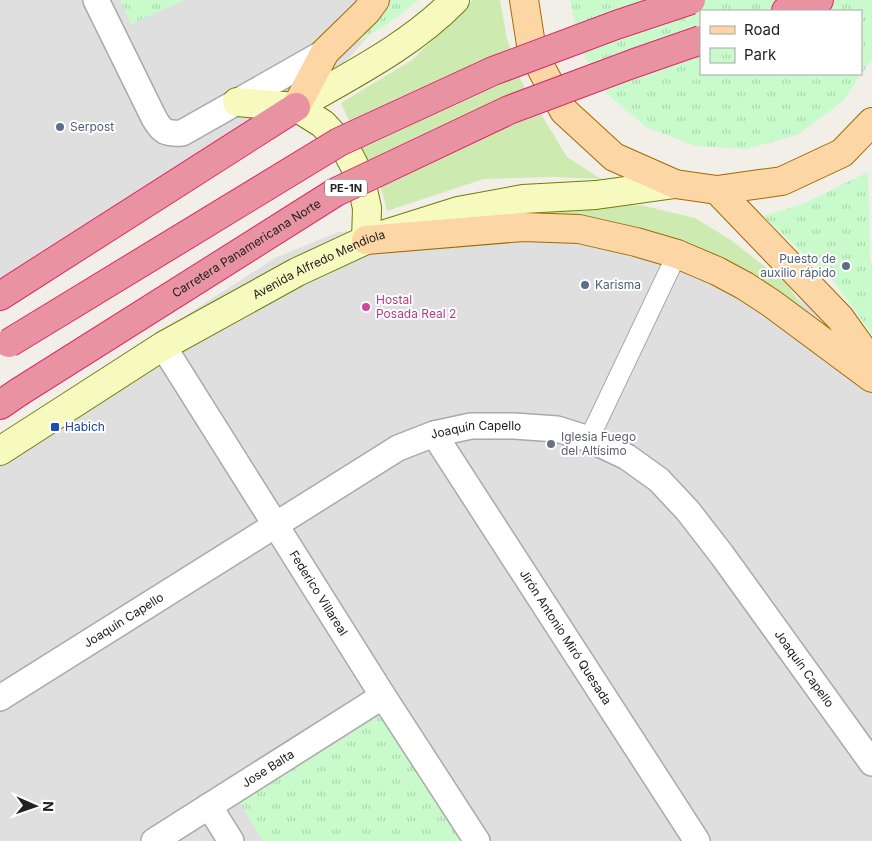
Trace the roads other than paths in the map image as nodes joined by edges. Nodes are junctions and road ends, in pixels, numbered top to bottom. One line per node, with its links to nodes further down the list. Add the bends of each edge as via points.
1 (96, 0): 10 (street, via 161,129 170,134 182,133)
2 (375, 0): 9 (main road)
3 (455, 0): 11 (main road, via 393,51)
4 (524, 0): 13 (main road, via 532,51 564,111 614,157)
5 (691, 0): 18 (highway, bridge, via 493,71 339,142)
6 (819, 0): 7 (highway)
7 (789, 10)
8 (700, 40): 22 (highway, Carretera Panamericana Norte / PE-1N, bridge, via 509,110 336,192)
9 (325, 52): 10 (street); 11 (main road)
10 (237, 102): 11 (main road)
11 (296, 107): 15 (main road, via 323,124 345,148 360,176 367,208); 17 (highway)
12 (872, 122): 14 (main road, via 842,153 782,181)
13 (675, 184): 14 (main road); 15 (main road, Avenida Alfredo Mendiola, via 596,195 523,199 458,211)
14 (717, 190): 20 (main road, via 840,318)
15 (366, 240): 16 (main road, via 523,227 579,229); 19 (main road, Avenida Alfredo Mendiola, via 297,272)
16 (677, 254): 21 (main road, via 717,271 758,295); 24 (street)
17 (0, 296)
18 (4, 346)
19 (163, 346): 25 (main road, Avenida Alfredo Mendiola); 26 (street, Federico Villareal)
20 (872, 363)
21 (872, 378)
22 (10, 398)
23 (434, 434): 24 (street, Joaquín Capello, via 470,426 514,426 557,429); 26 (street, Joaquín Capello, via 398,448); 34 (street, Jirón Antonio Miró Quesada)
24 (589, 439): 29 (street, Joaquín Capello, via 626,457 659,480 688,511)
25 (0, 451)
26 (274, 525): 27 (street, Federico Villareal); 28 (street, Joaquín Capello)
27 (383, 696): 30 (street, Jose Balta); 33 (street, Federico Villareal)
28 (0, 698)
29 (872, 763)
30 (209, 806): 31 (street, Jose Balta); 32 (street)
31 (154, 841)
32 (231, 841)
33 (477, 841)
34 (697, 841)

